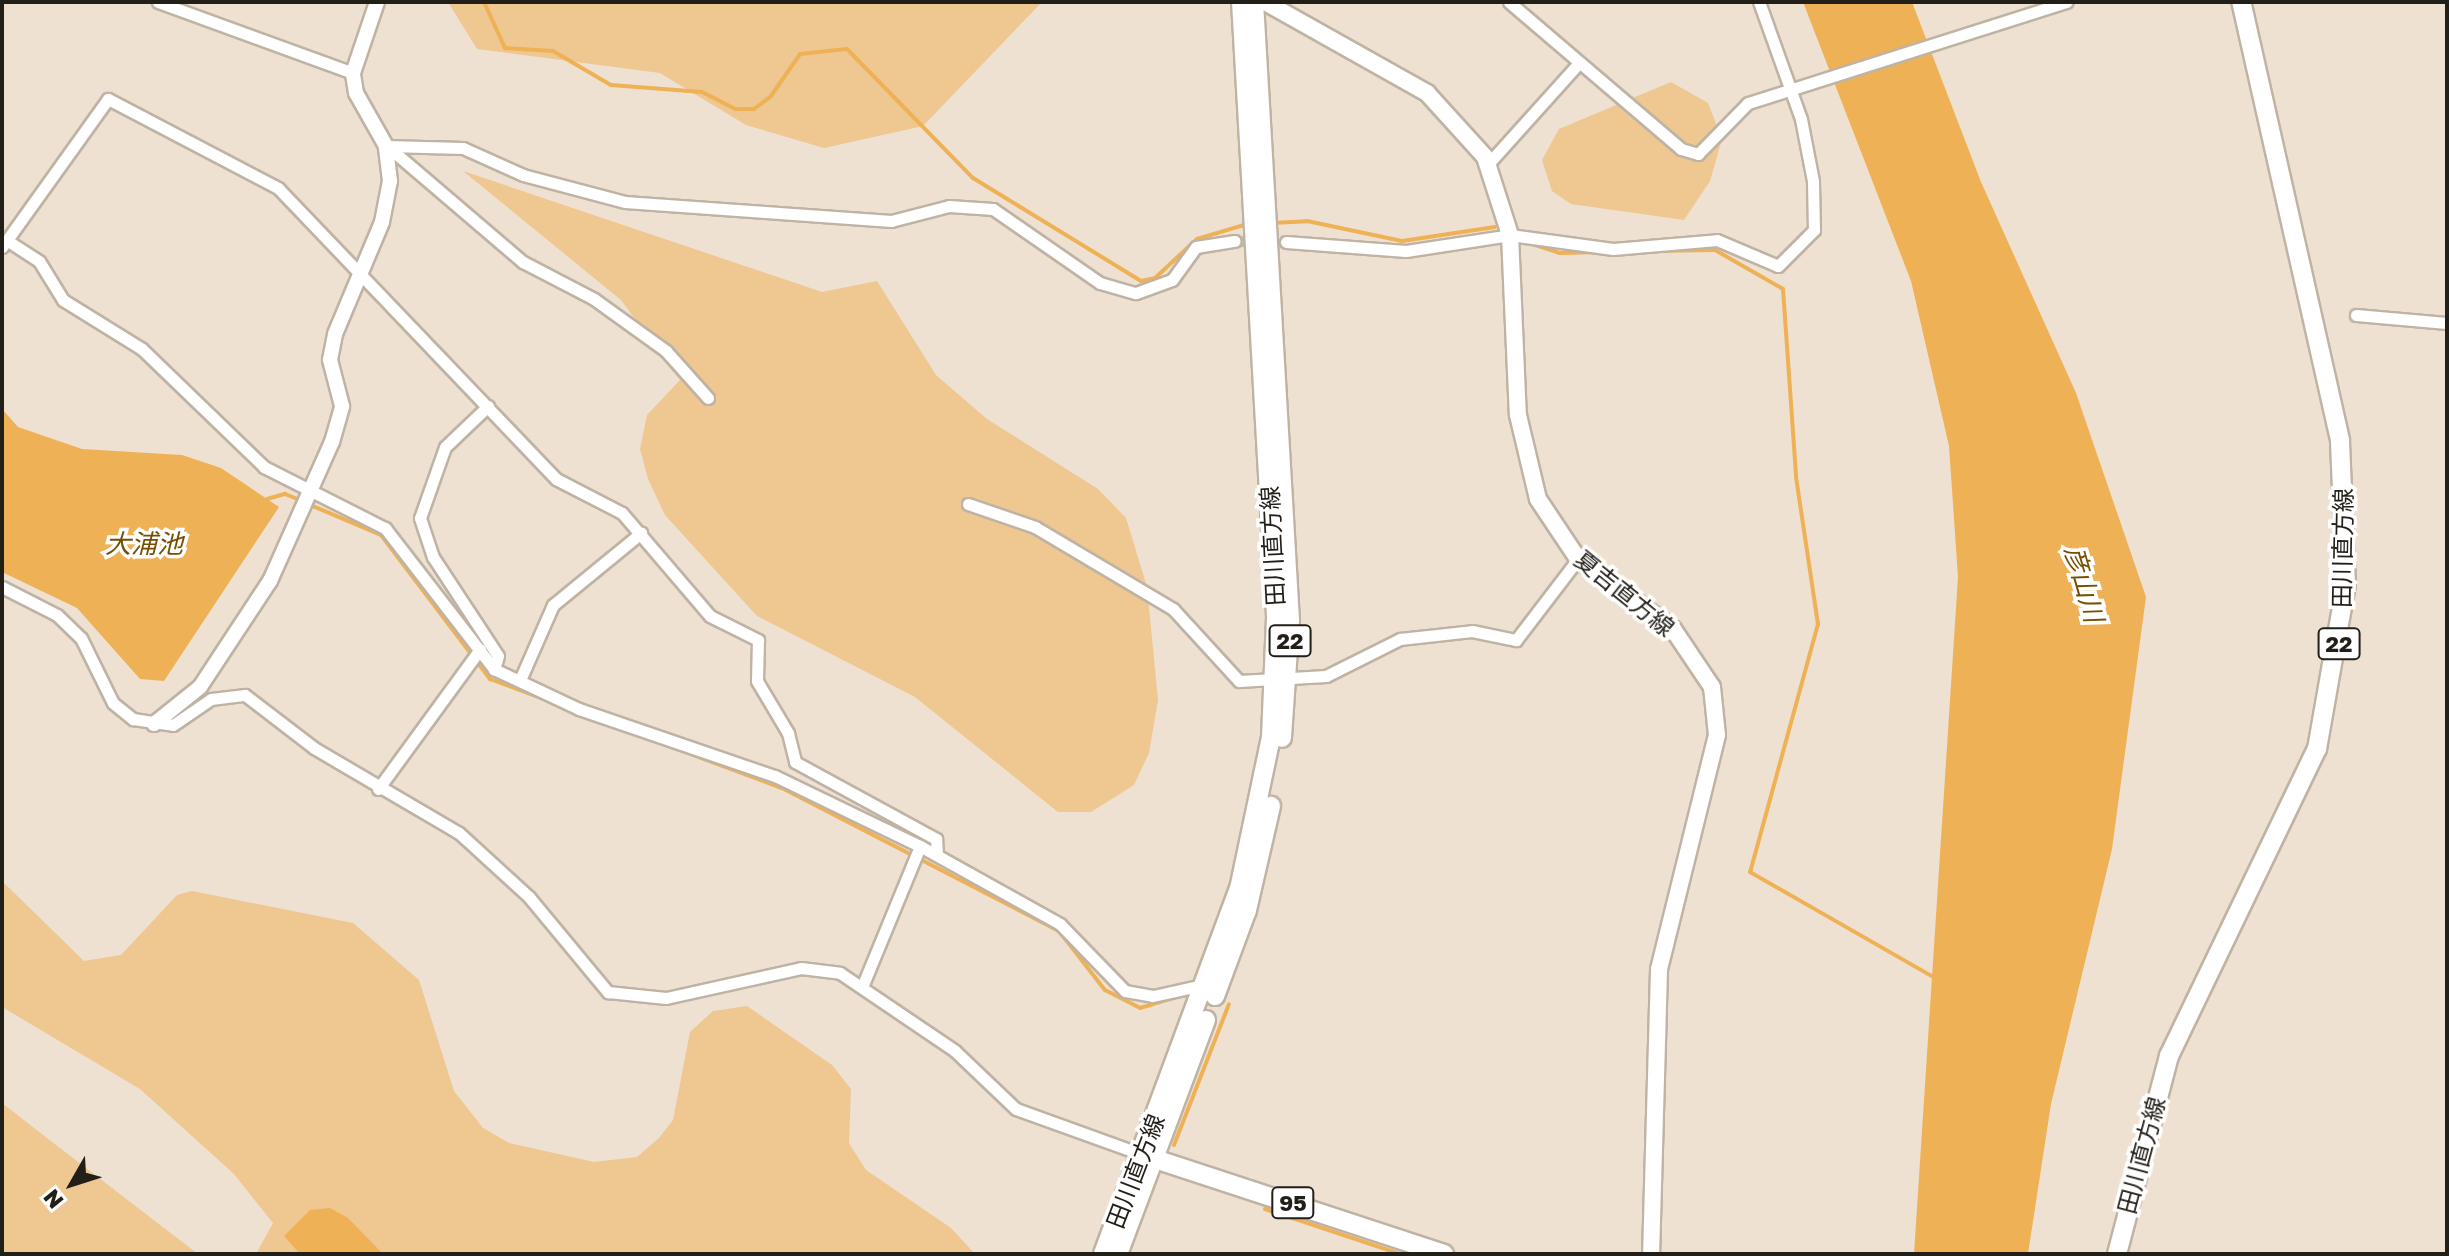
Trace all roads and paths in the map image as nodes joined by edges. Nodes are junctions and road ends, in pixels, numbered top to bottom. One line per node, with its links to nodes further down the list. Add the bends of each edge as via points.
1 (158, 2): 11 (street)
2 (377, 2): 11 (street)
3 (1241, 2): 31 (main road, 田川直方線 / 22)
4 (1254, 2): 31 (main road, 田川直方線 / 22)
5 (1265, 2): 14 (main road, 夏吉直方線, via 1427,93 1458,120)
6 (1509, 2): 10 (street)
7 (1759, 2): 12 (street)
8 (2066, 2): 12 (street)
9 (2241, 2): 44 (main road, 田川直方線 / 22, via 2340,440 2346,585 2317,749 2169,1056)
10 (1577, 65): 12 (street, via 1681,149 1698,154 1748,103); 14 (street)
11 (353, 73): 13 (street, via 356,93)
12 (1788, 87): 15 (street, via 1813,181 1814,230 1778,266 1717,240 1613,249)
13 (386, 146): 16 (street, via 463,148 523,175 625,202 891,221 949,206 993,209 1100,283 1136,293 1172,280 1196,247); 19 (street, via 390,181); 22 (street, via 523,262 594,299 666,351)
14 (1488, 164): 15 (main road, 夏吉直方線)
15 (1510, 235): 17 (street, via 1406,251); 27 (main road, 夏吉直方線, via 1523,460 1538,499)
16 (1235, 241)
17 (1286, 242)
18 (5, 244): 19 (street, via 108,99 278,188); 24 (street, via 39,261 63,300 142,349 253,458)
19 (363, 270): 23 (street); 24 (street, via 335,334 330,360 342,406)
20 (2356, 315): 21 (street)
21 (2447, 323)
22 (708, 398)
23 (488, 406): 26 (street, via 556,479 622,513); 30 (street, via 445,447 420,518 433,557 498,656)
24 (311, 494): 29 (street, via 385,528); 33 (street, via 270,581 200,687)
25 (968, 504): 31 (street, via 1035,527 1173,609 1239,681)
26 (641, 533): 32 (street, via 553,605); 36 (street, via 710,616 758,640 757,681 788,733 795,762 936,839)
27 (1578, 559): 31 (street, via 1516,640 1472,631 1400,639 1351,669); 43 (main road, 夏吉直方線, via 1673,629 1702,666 1715,702 1717,735 1659,970)
28 (2, 587): 33 (street, via 57,615 81,638 113,703)
29 (480, 649): 30 (street); 34 (street)
30 (494, 669): 32 (street)
31 (1282, 677): 37 (main road, 田川直方線 / 22, via 1261,796); 39 (main road, 田川直方線 / 22, via 1276,780 1247,910)
32 (520, 680): 35 (street, via 579,709 775,776)
33 (154, 724): 34 (street, via 173,725 211,699 245,695)
34 (378, 789): 38 (street, via 493,860 608,992 666,998 801,968 840,973)
35 (917, 853): 36 (street); 38 (street)
36 (937, 855): 37 (street, via 1060,924 1125,991 1153,996)
37 (1207, 984): 39 (main road, 田川直方線 / 22)
38 (862, 987): 39 (street, via 955,1051 1016,1109)
39 (1148, 1157): 40 (main road, 田川直方線 / 22); 41 (main road, 田川直方線 / 22); 42 (main road, 95)
40 (1103, 1254)
41 (1118, 1254)
42 (1444, 1254)
43 (1651, 1254)
44 (2117, 1254)

